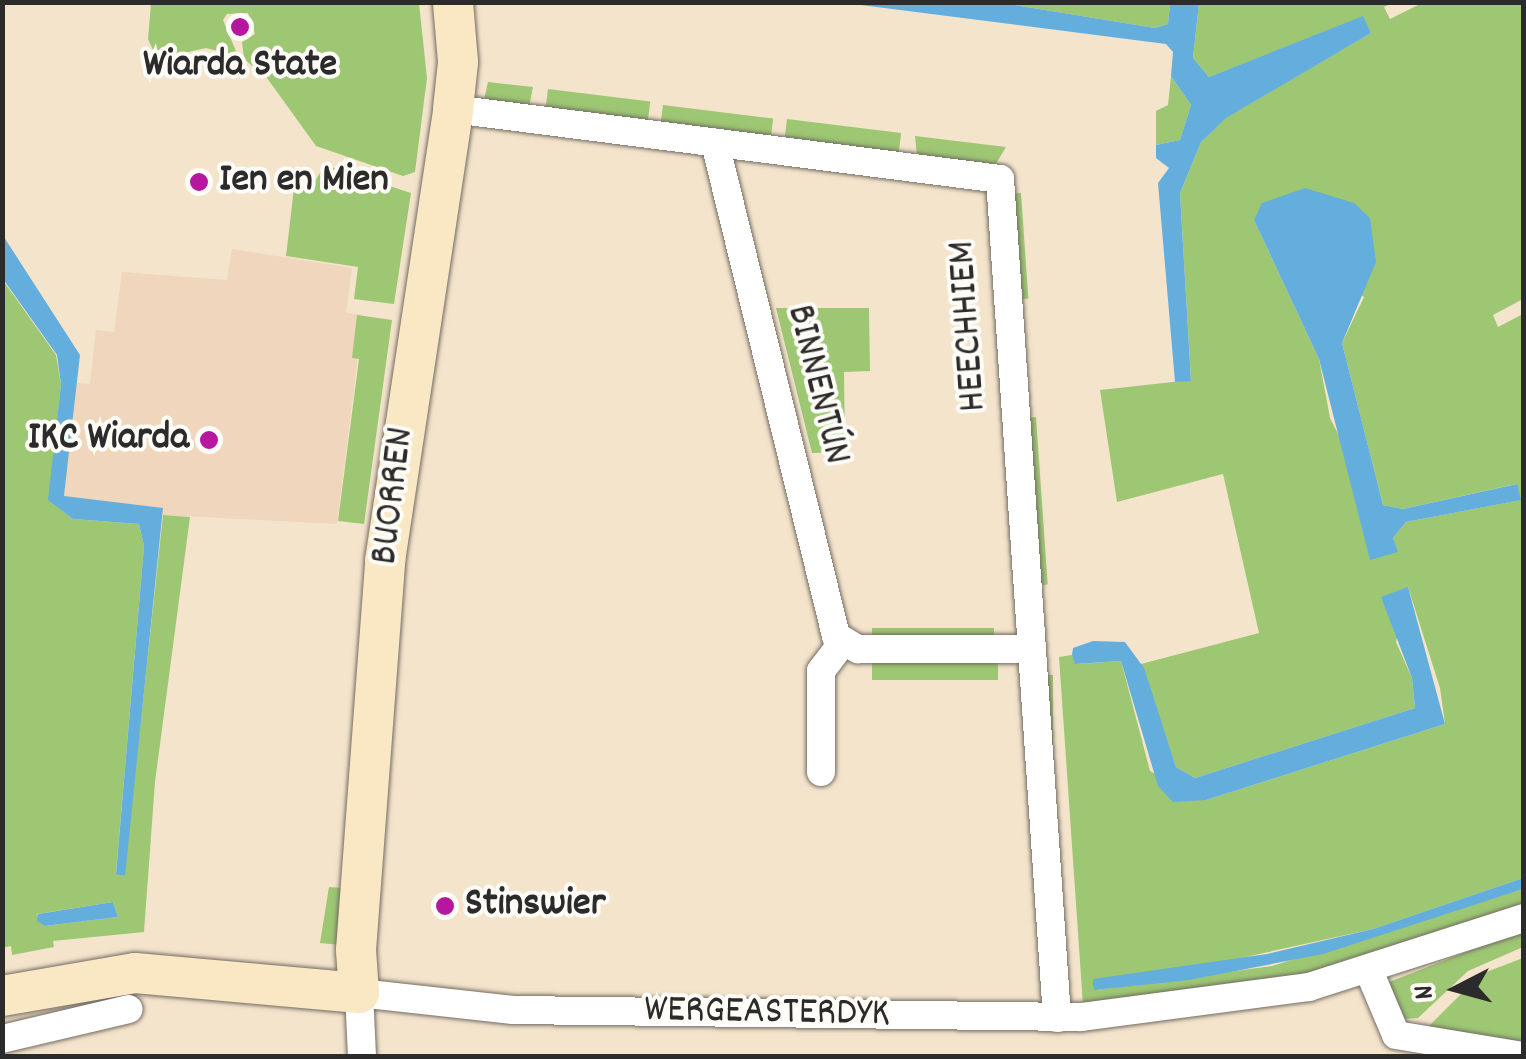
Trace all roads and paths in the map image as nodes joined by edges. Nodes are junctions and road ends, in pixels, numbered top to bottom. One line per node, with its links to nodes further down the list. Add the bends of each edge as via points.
1 (453, 2): 2 (street, BUORREN)
2 (453, 109): 3 (street, HEECHHIEM); 10 (street, BUORREN, via 389,522 356,950)
3 (715, 143): 4 (street, BINNENTÚN); 5 (street, HEECHHIEM, via 1000,179)
4 (842, 644): 5 (street); 6 (street, via 820,670)
5 (1031, 649): 12 (street, HEECHHIEM)
6 (821, 772)
7 (1524, 918): 8 (street, WERGEASTERDYK)
8 (1369, 971): 12 (street, WERGEASTERDYK, via 1230,1002); 15 (street, via 1396,1035)
9 (132, 991): 10 (street, WERGEASTERDYK); 11 (street, WERGEASTERDYK); 13 (street)
10 (359, 993): 12 (street, WERGEASTERDYK, via 513,1010); 14 (street)
11 (2, 996)
12 (1058, 1018)
13 (2, 1039)
14 (362, 1056)
15 (1523, 1056)

